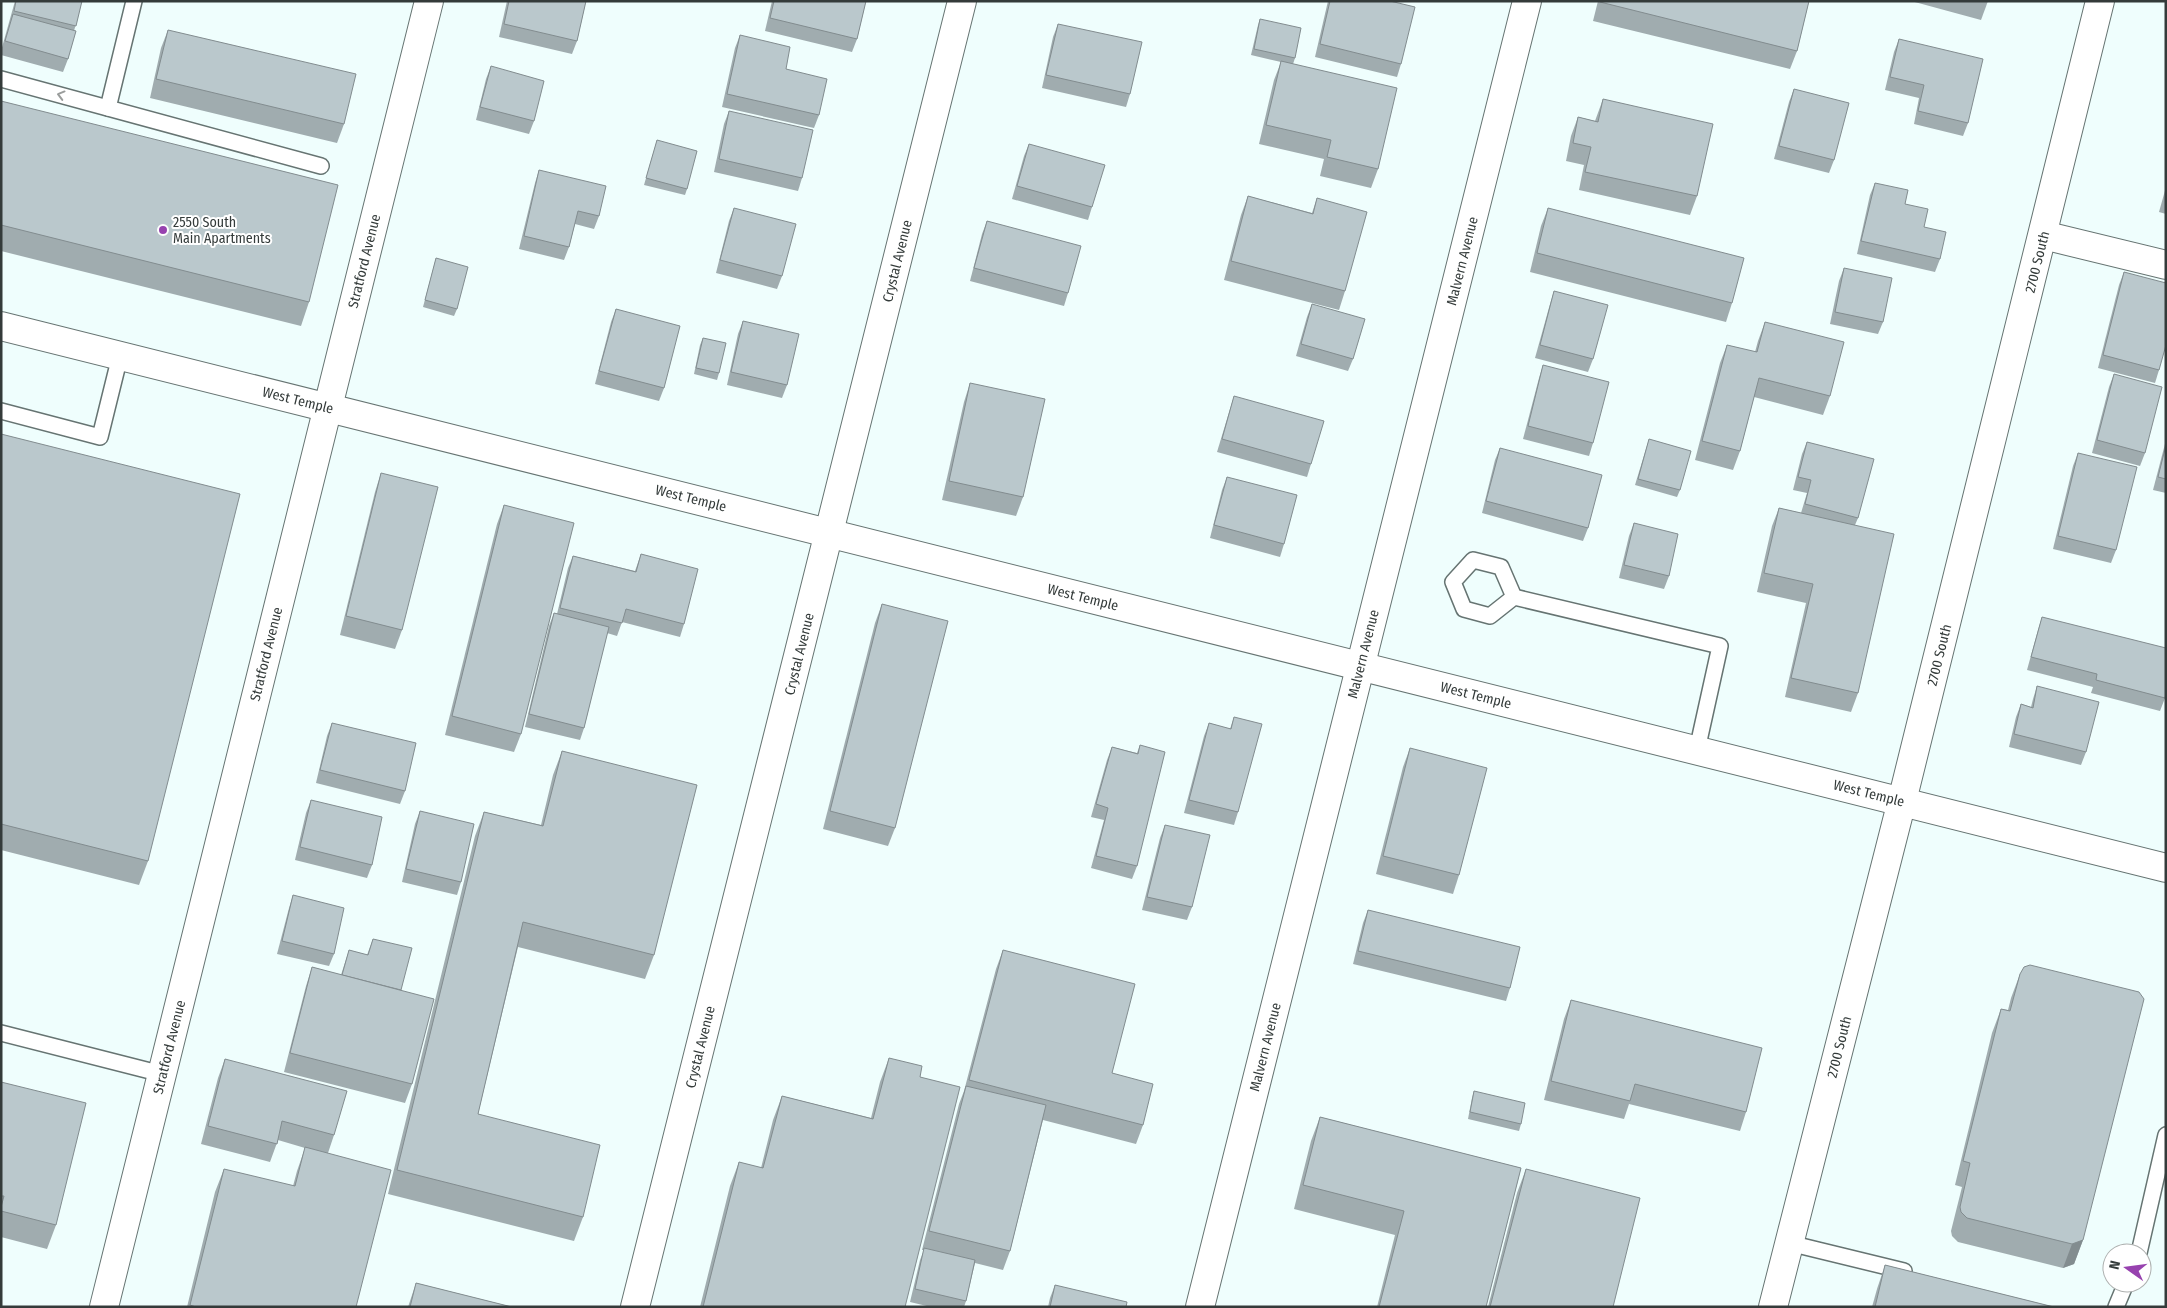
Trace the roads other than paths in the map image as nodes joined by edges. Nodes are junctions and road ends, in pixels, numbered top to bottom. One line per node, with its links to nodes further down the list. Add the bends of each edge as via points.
1 (134, 1): 7 (lane)
2 (429, 1): 13 (street, Stratford Avenue)
3 (962, 1): 15 (street, Crystal Avenue)
4 (1528, 1): 17 (street, Malvern Avenue)
5 (2100, 1): 9 (street, 2700 South)
6 (1, 80): 7 (lane, one-way to 6)
7 (108, 108): 8 (lane)
8 (321, 166)
9 (2043, 235): 10 (street); 19 (street, 2700 South)
10 (2166, 265)
11 (1, 326): 12 (street, West Temple)
12 (120, 356): 13 (street, West Temple); 14 (lane, via 100,437)
13 (327, 407): 15 (street, West Temple); 22 (street, Stratford Avenue)
14 (1, 411)
15 (829, 534): 17 (street, West Temple); 29 (street, Crystal Avenue)
16 (1514, 597): 18 (lane, via 1720,646)
17 (1360, 667): 18 (street, West Temple); 30 (street, Malvern Avenue)
18 (1697, 750): 19 (street, West Temple)
19 (1902, 801): 20 (street, West Temple); 24 (street, 2700 South)
20 (2166, 868)
21 (1, 1033): 22 (lane)
22 (162, 1074): 28 (street, Stratford Avenue)
23 (2166, 1135): 25 (lane)
24 (1788, 1243): 26 (lane); 31 (street, 2700 South)
25 (2141, 1243)
26 (1918, 1274)
27 (2122, 1293): 32 (lane)
28 (104, 1307)
29 (635, 1307)
30 (1200, 1307)
31 (1773, 1307)
32 (2116, 1307)

